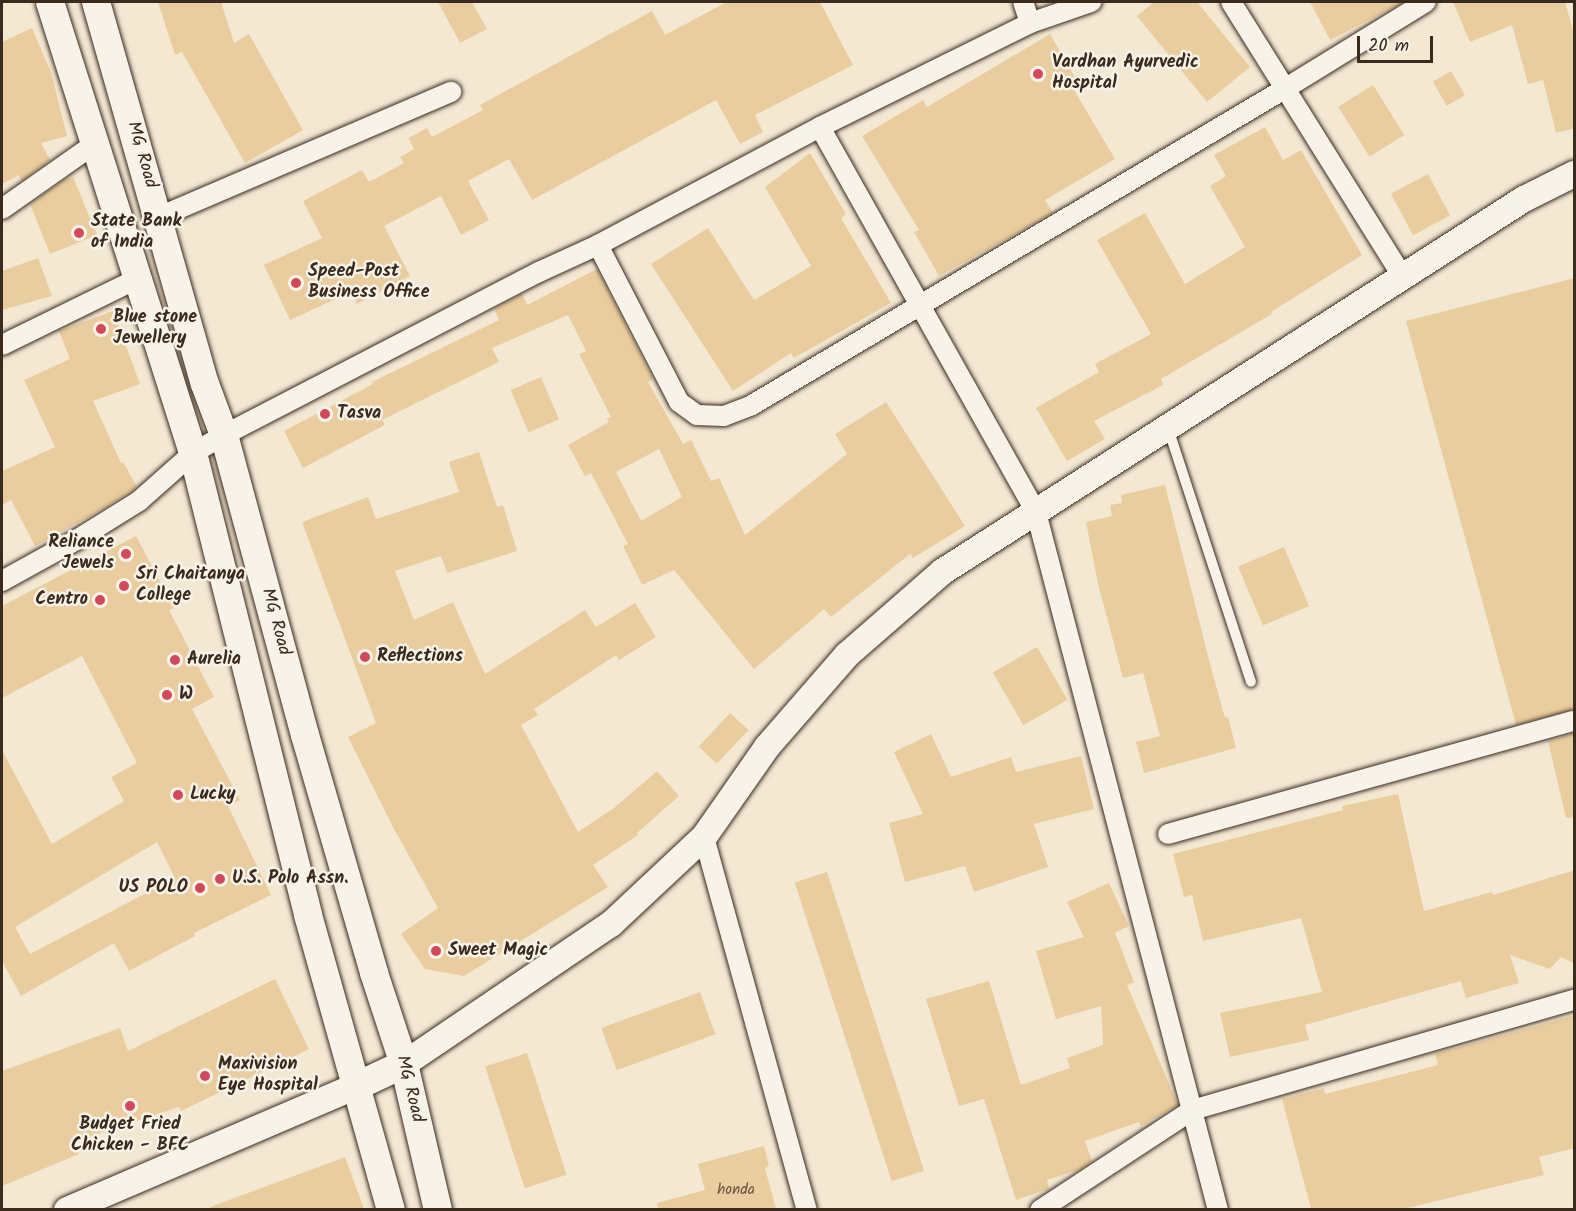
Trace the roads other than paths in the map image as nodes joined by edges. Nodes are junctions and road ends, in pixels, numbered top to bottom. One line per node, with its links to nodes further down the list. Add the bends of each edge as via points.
1 (50, 2): 11 (main road)
2 (96, 2): 14 (main road, MG Road)
3 (1023, 2): 7 (street)
4 (1091, 2): 7 (street)
5 (1232, 2): 8 (street)
6 (1426, 2): 8 (street)
7 (1029, 23): 10 (street)
8 (1286, 88): 16 (street); 18 (street)
9 (451, 92): 14 (street)
10 (820, 127): 15 (street); 18 (street)
11 (96, 143): 13 (street); 17 (main road)
12 (1575, 174): 16 (street, via 1524,199)
13 (2, 209)
14 (159, 217): 21 (main road, MG Road, via 205,384)
15 (598, 245): 18 (street, via 679,402 697,415 724,416 752,405); 21 (street)
16 (1403, 277): 20 (street)
17 (137, 279): 19 (street); 22 (main road)
18 (919, 304): 23 (street)
19 (2, 345)
20 (1168, 428): 23 (street); 25 (lane)
21 (224, 435): 22 (street); 30 (main road, MG Road, via 305,735)
22 (193, 453): 24 (street, via 139,501); 31 (main road, via 308,915)
23 (1036, 512): 28 (street, via 942,572 848,655 767,747); 32 (street)
24 (2, 581)
25 (1251, 682)
26 (1575, 721): 27 (street)
27 (1168, 834)
28 (704, 837): 30 (street, via 611,924); 37 (street)
29 (1575, 1000): 32 (street)
30 (404, 1064): 31 (main road); 36 (main road, MG Road)
31 (357, 1086): 33 (street); 35 (main road)
32 (1192, 1110): 38 (street); 39 (street)
33 (105, 1203): 34 (street)
34 (67, 1209)
35 (391, 1209)
36 (438, 1209)
37 (807, 1209)
38 (1040, 1209)
39 (1218, 1209)

